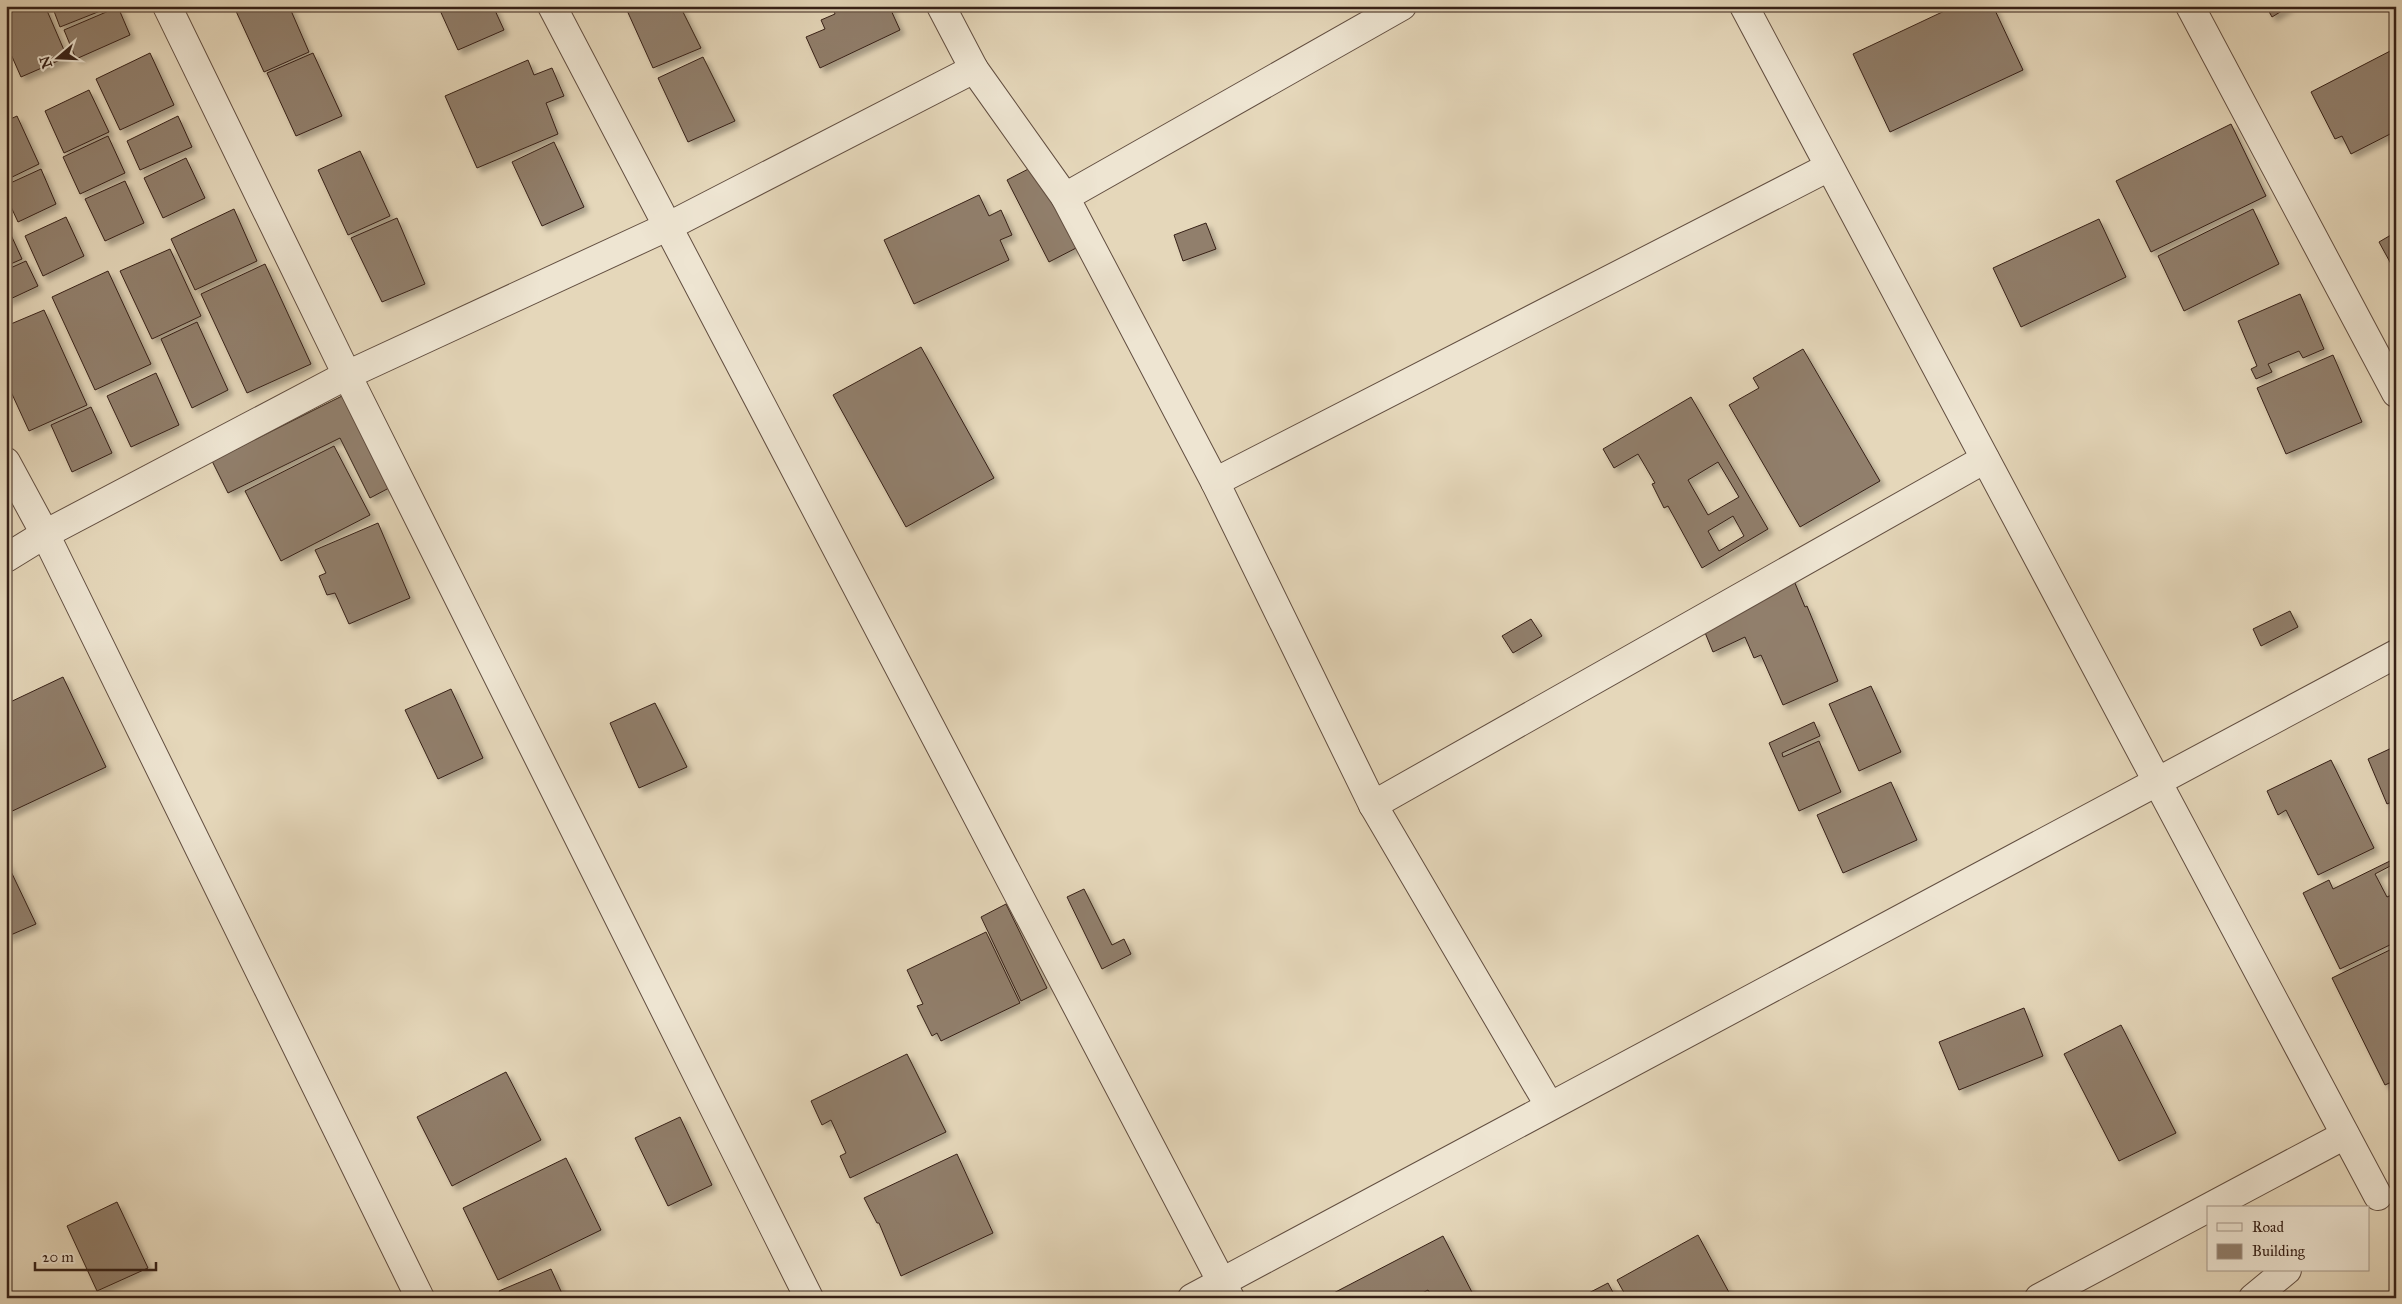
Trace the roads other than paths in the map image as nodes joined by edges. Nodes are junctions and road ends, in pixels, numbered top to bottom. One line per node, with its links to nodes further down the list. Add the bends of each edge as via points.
1 (167, 6): 11 (street)
2 (552, 6): 10 (street)
3 (941, 6): 7 (street)
4 (1402, 6): 9 (street)
5 (1744, 6): 8 (street)
6 (2190, 6): 12 (street)
7 (974, 69): 9 (street); 10 (street)
8 (1829, 167): 13 (street); 15 (street)
9 (1065, 197): 15 (street)
10 (669, 226): 11 (street); 27 (street)
11 (347, 375): 16 (street); 29 (street)
12 (2396, 393)
13 (1985, 459): 19 (street); 20 (street)
14 (6, 462): 16 (street)
15 (1215, 482): 20 (street)
16 (46, 534): 17 (street); 28 (street)
17 (6, 558)
18 (2396, 654): 19 (street)
19 (2156, 781): 21 (street); 22 (street)
20 (1373, 805): 21 (street)
21 (1549, 1105): 27 (street)
22 (2345, 1135): 23 (street); 24 (street)
23 (2379, 1195)
24 (2212, 1206)
25 (2207, 1209): 31 (street)
26 (2285, 1272): 32 (street)
27 (1225, 1290): 30 (street)
28 (420, 1298)
29 (809, 1298)
30 (1192, 1298)
31 (2039, 1298)
32 (2254, 1298)

